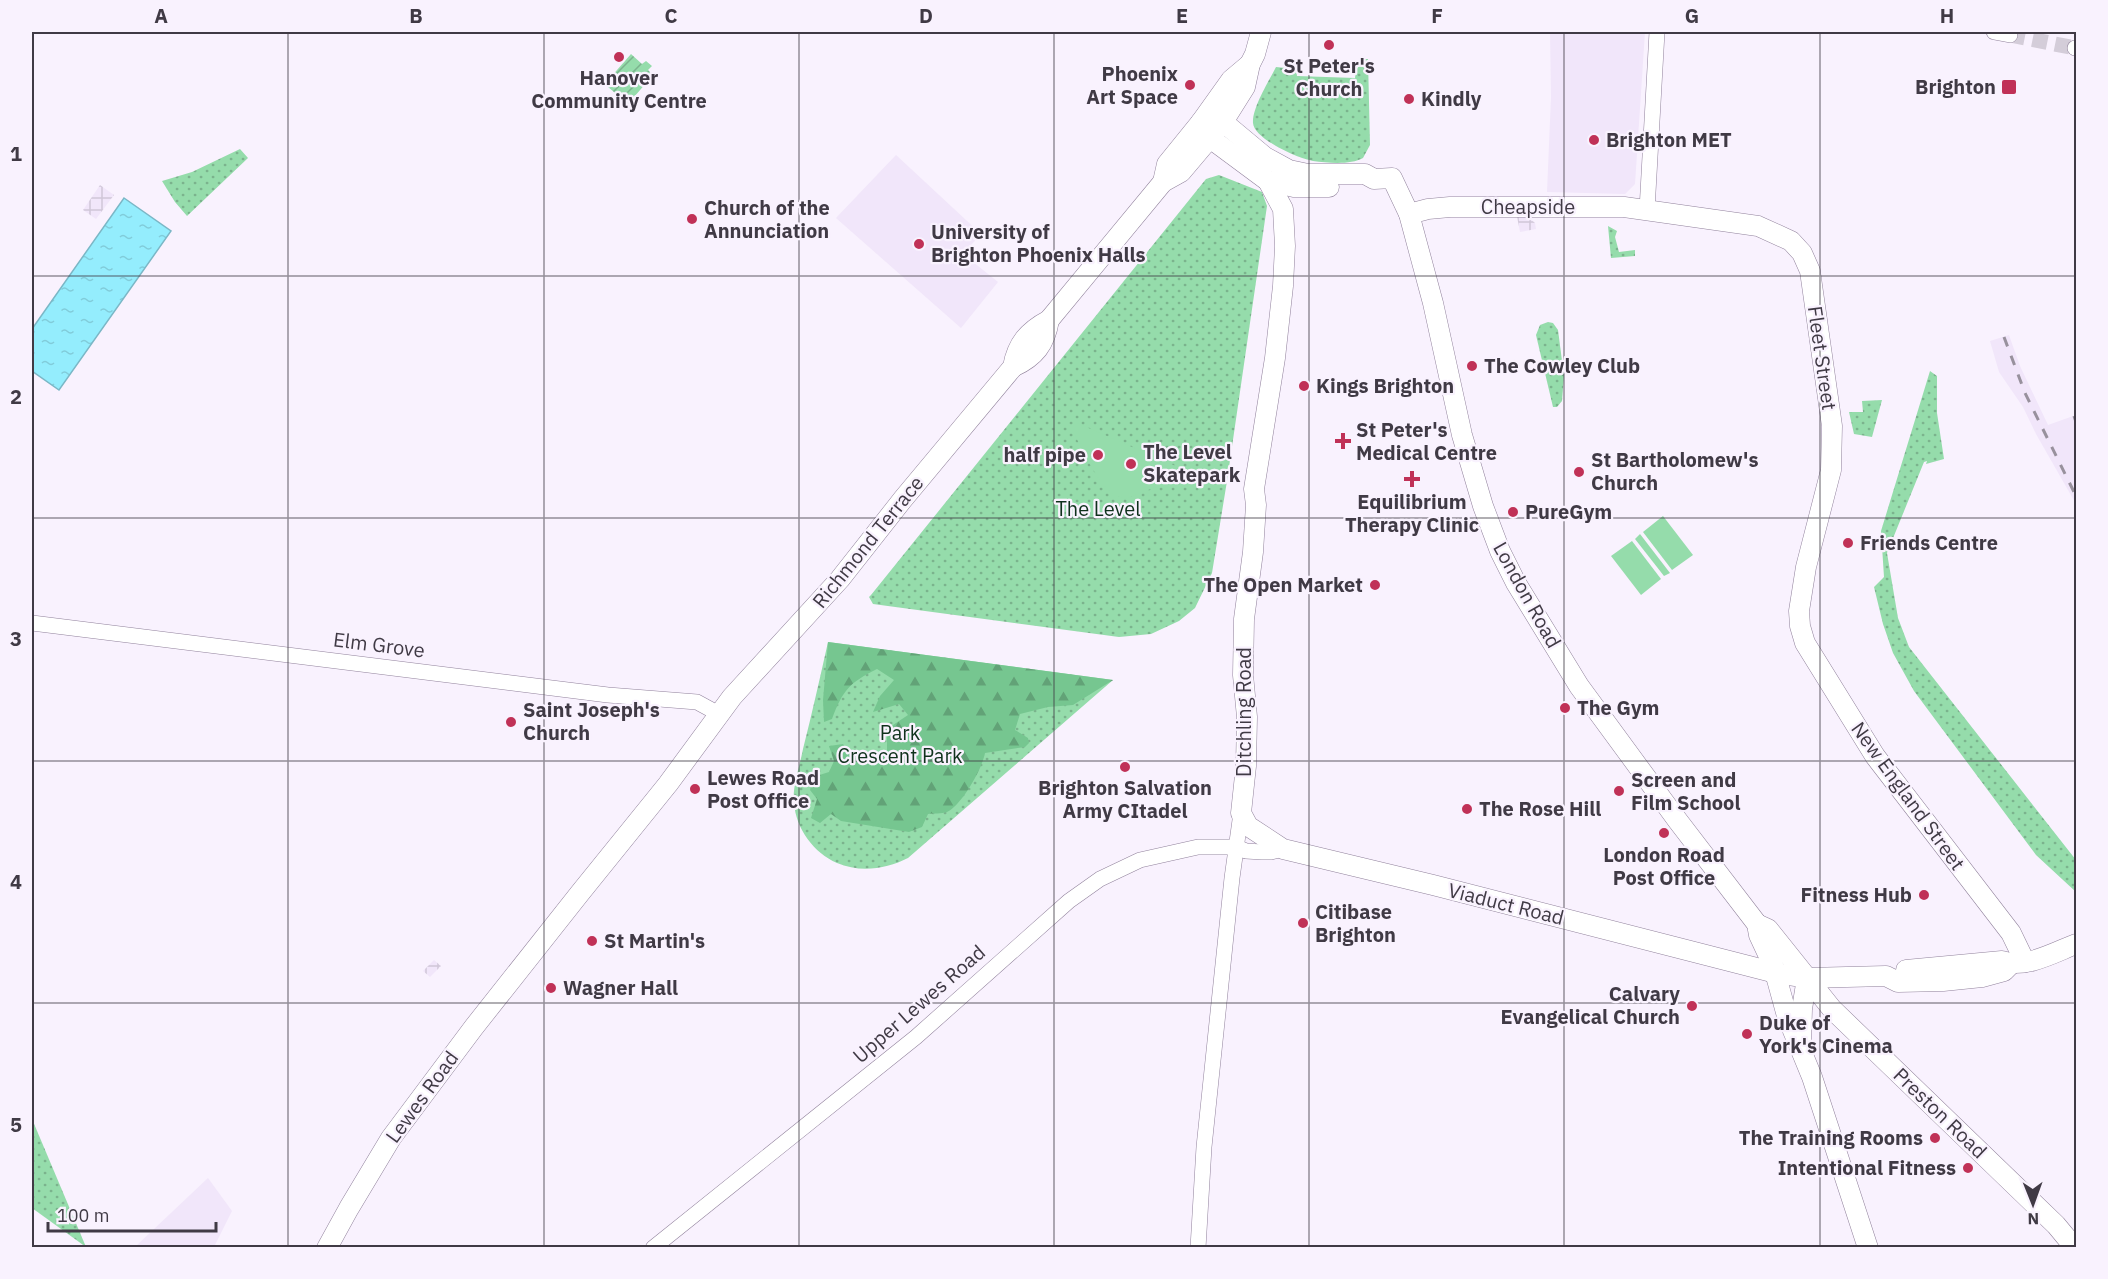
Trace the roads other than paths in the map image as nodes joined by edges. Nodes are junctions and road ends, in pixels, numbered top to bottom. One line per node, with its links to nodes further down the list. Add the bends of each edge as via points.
1 (1261, 32): 3 (main road, Richmond Terrace, via 1245,87)
2 (1658, 32): 6 (street)
3 (1209, 125): 4 (main road, via 1289,170); 5 (main road); 10 (main road, Richmond Terrace, via 1167,164 1163,182 1049,320 1046,337 1027,360 1013,367 840,579)
4 (1383, 178): 5 (main road, via 1364,186 1294,187); 7 (main road, London Road)
5 (1268, 182): 11 (main road, Ditchling Road, via 1283,208 1286,227 1275,358 1254,489 1253,552 1244,619 1247,717)
6 (1647, 210): 7 (main road, Cheapside, via 1450,207); 9 (main road, Fleet Street, via 1758,226 1791,241 1808,265 1832,449 1827,489 1806,567)
7 (1409, 214): 14 (main road, London Road, via 1462,435 1500,551 1579,686)
8 (32, 623): 10 (street, Elm Grove, via 608,695 697,702)
9 (1800, 626): 16 (main road, New England Street, via 1812,657 1869,747 2011,933 2019,946)
10 (719, 714): 20 (main road, Lewes Road, via 391,1138)
11 (1241, 813): 12 (street, Ditchling Road); 13 (main road, via 1248,826)
12 (1236, 847): 13 (street, Viaduct Road, via 1246,851); 21 (street, Upper Lewes Road, via 1198,847 1140,860 1079,893 916,1037); 22 (street, Ditchling Road, via 1204,1147)
13 (1283, 849): 17 (main road, Viaduct Road)
14 (1757, 924): 17 (main road, London Road); 18 (main road, London Road, via 1768,929)
15 (2076, 944): 16 (main road)
16 (2018, 963): 18 (main road, Viaduct Road, via 1897,970 1886,976)
17 (1776, 973): 18 (main road, Viaduct Road); 19 (main road, London Road)
18 (1808, 978): 19 (main road); 24 (main road, Preston Road, via 1832,1009 2049,1218)
19 (1800, 1051): 23 (main road, London Road)
20 (327, 1248)
21 (653, 1248)
22 (1198, 1248)
23 (1868, 1248)
24 (2075, 1248)

